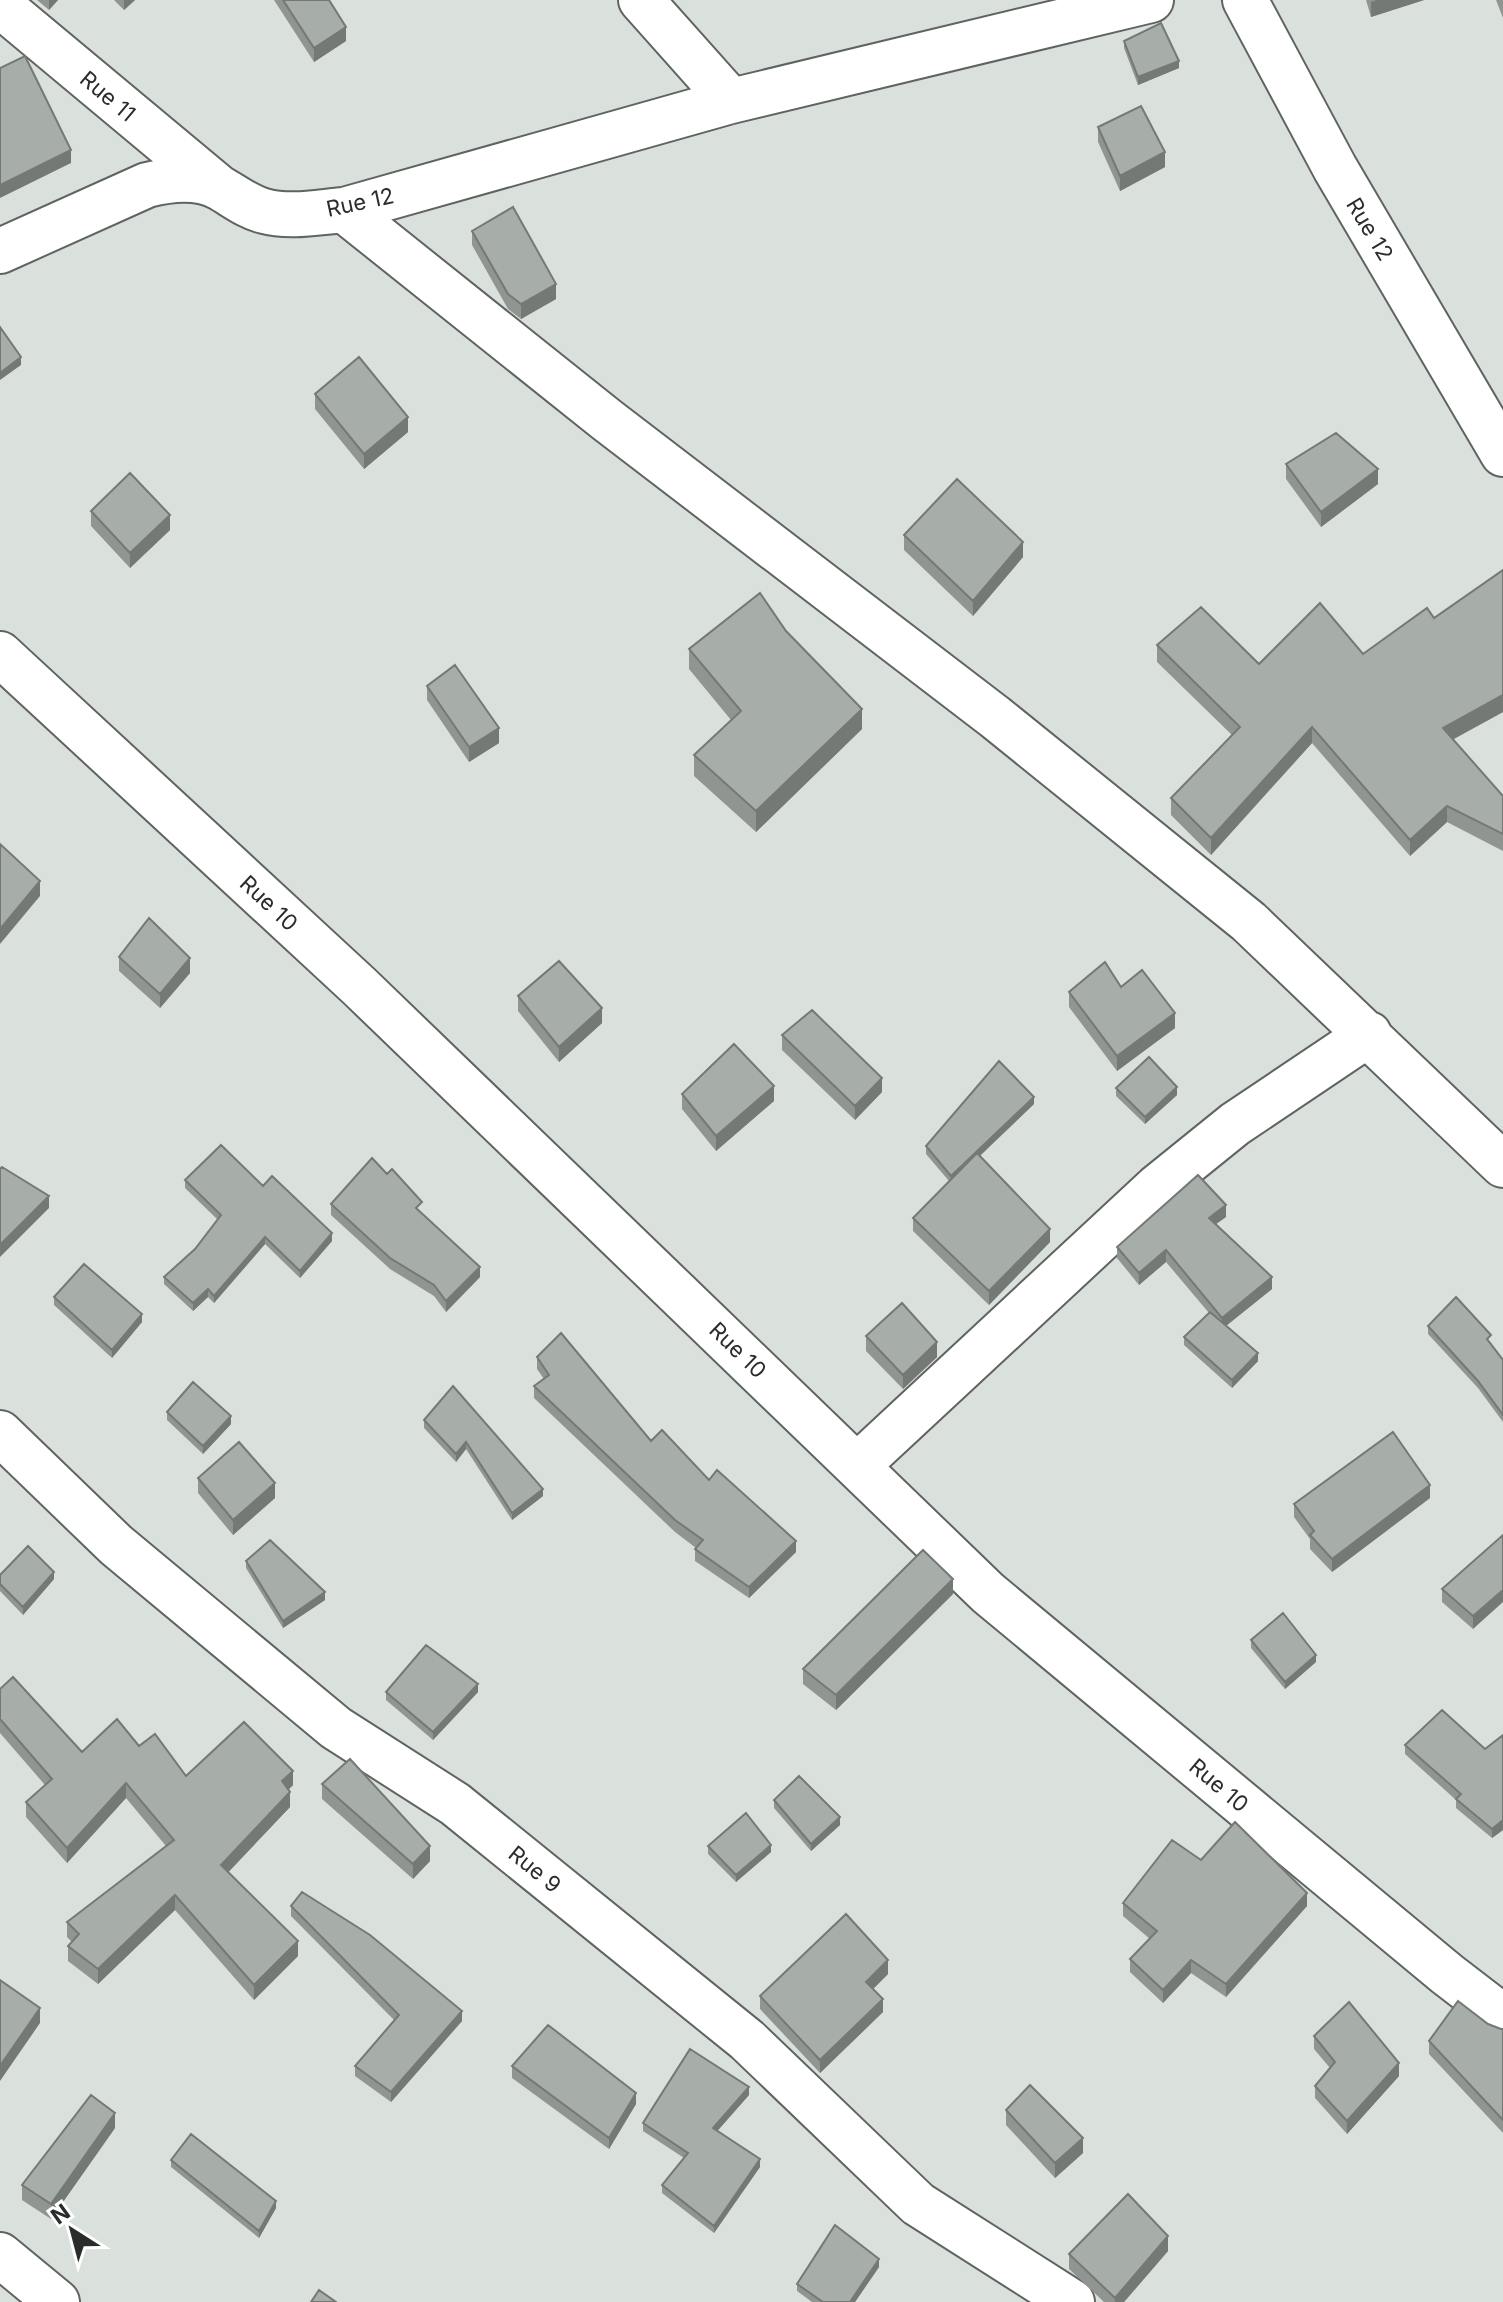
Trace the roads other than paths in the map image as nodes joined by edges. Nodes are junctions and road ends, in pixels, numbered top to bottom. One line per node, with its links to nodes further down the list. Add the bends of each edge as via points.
1 (641, 0): 5 (street)
2 (1151, 0): 5 (street, Rue 12)
3 (1245, 0): 9 (street, Rue 12, via 1335,168)
4 (0, 5): 6 (street, Rue 11)
5 (731, 101): 7 (street, Rue 12)
6 (217, 186): 7 (street, Rue 12, via 261,211 286,215); 8 (street, Rue 12, via 179,179 147,185)
7 (344, 210): 11 (street, via 1112,810 1249,922)
8 (0, 251)
9 (1503, 454)
10 (0, 654): 14 (street, Rue 10, via 359,986)
11 (1369, 1034): 12 (street); 14 (street, via 1235,1124 1157,1187)
12 (1503, 1165)
13 (0, 1433): 18 (street, Rue 9, via 116,1545 336,1728 455,1804 747,2040 918,2204)
14 (857, 1466): 15 (street, Rue 10, via 988,1593)
15 (1503, 2017)
16 (0, 2255): 17 (street)
17 (57, 2302)
18 (1072, 2302)

